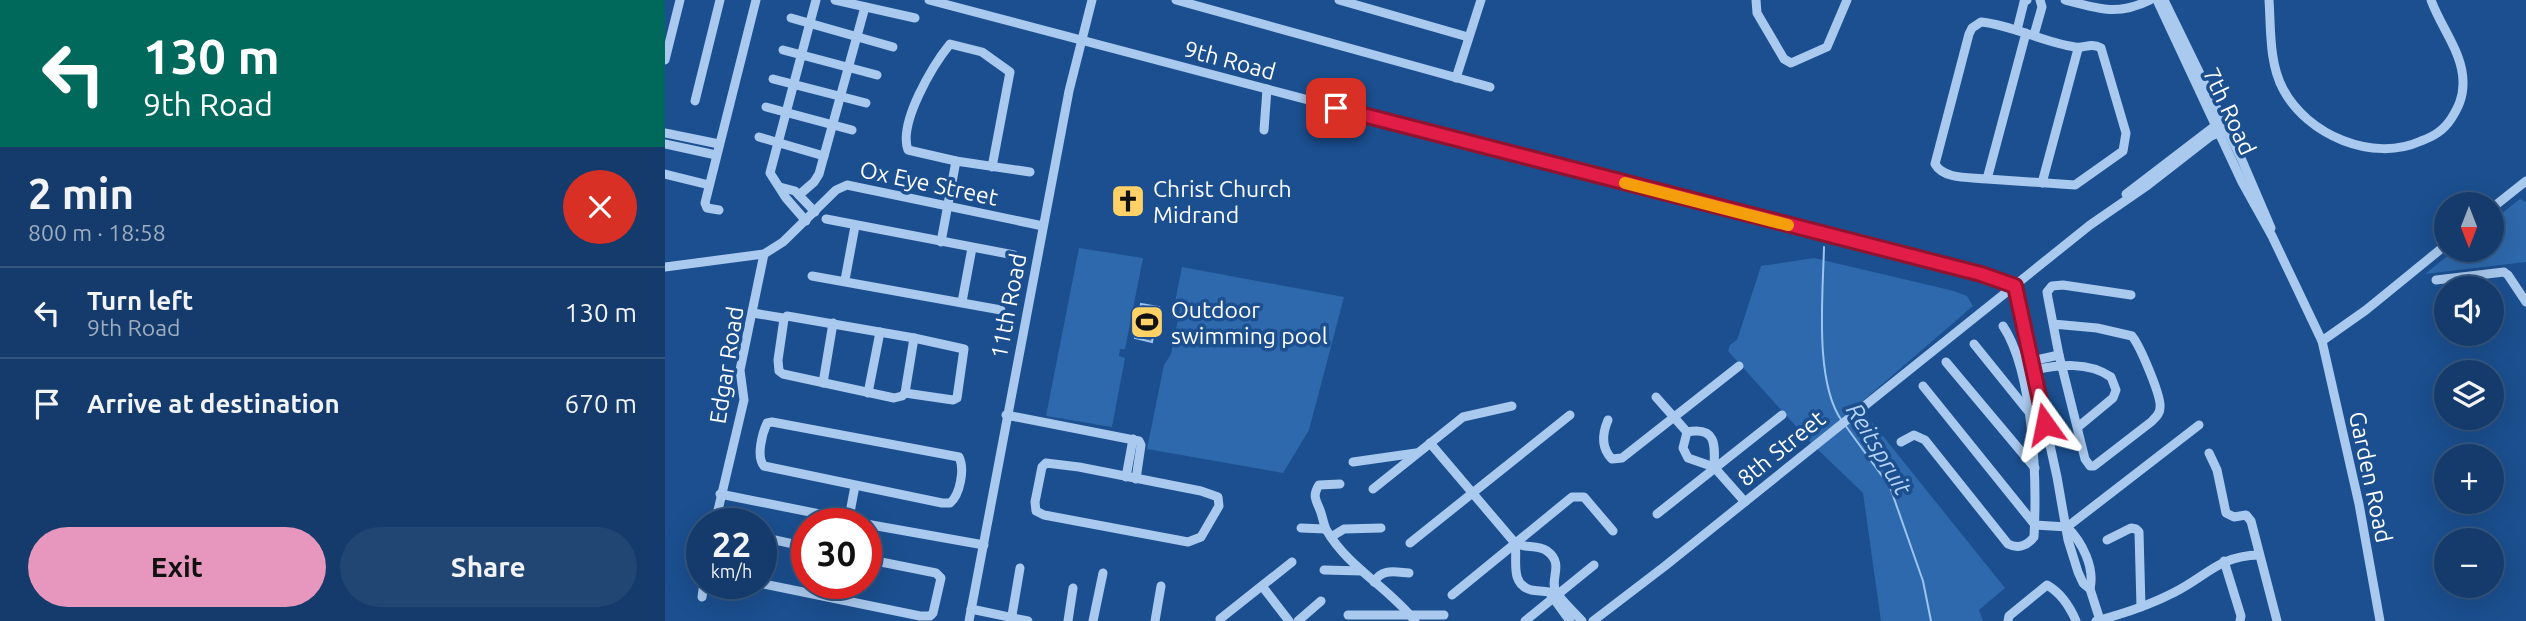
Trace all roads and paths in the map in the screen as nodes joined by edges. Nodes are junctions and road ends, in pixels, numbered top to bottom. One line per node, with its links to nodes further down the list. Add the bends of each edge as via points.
1 (680, 0): 25 (street)
2 (720, 0): 43 (street)
3 (756, 0): 55 (street)
4 (816, 0): 24 (street)
5 (835, 0): 21 (street)
6 (929, 0): 29 (street, 9th Road)
7 (1092, 0): 29 (street, 11th Road)
8 (1176, 0): 37 (street)
9 (1339, 0): 28 (street)
10 (1481, 0): 28 (street)
11 (1756, 0): 12 (street, via 1757,13 1784,59 1791,63 1827,47)
12 (1847, 0)
13 (2027, 0): 26 (street)
14 (2041, 0): 26 (street, via 2042,7)
15 (2065, 0): 16 (street, via 2113,10)
16 (2150, 0)
17 (2157, 0): 48 (street, 7th Road)
18 (2164, 0): 48 (street, 7th Road)
19 (2269, 0): 20 (street, via 2276,71 2291,102 2312,123 2336,137 2385,149 2433,136 2445,128 2461,100 2459,58)
20 (2431, 0)
21 (865, 7): 23 (street); 27 (street)
22 (791, 18): 24 (street)
23 (915, 18)
24 (809, 24): 27 (street); 33 (street)
25 (668, 30): 34 (street)
26 (2025, 33): 31 (street); 62 (street); 62 (street, via 1981,22 1972,28 1935,158 1940,172)
27 (856, 37): 30 (street); 35 (street)
28 (1468, 37): 37 (street)
29 (1081, 41): 41 (street, 9th Road); 75 (street, 11th Road)
30 (893, 47)
31 (2078, 48): 64 (street); 64 (street, via 2095,44 2104,52 2126,146 2080,184)
32 (783, 50): 33 (street)
33 (800, 54): 35 (street); 39 (street)
34 (665, 60)
35 (848, 68): 36 (street); 42 (street)
36 (877, 75)
37 (1456, 78): 40 (street)
38 (773, 79): 39 (street)
39 (792, 83): 42 (street); 46 (street)
40 (1490, 87)
41 (1267, 89): 49 (street); 85 (street, 9th Road)
42 (841, 97): 44 (street); 47 (street)
43 (695, 101)
44 (866, 103)
45 (766, 107): 46 (street)
46 (785, 112): 47 (street); 53 (street)
47 (832, 124): 50 (street); 57 (street)
48 (2220, 127): 85 (street, 8th Street); 98 (street, 7th Road)
49 (1264, 130)
50 (852, 131)
51 (665, 133): 55 (street)
52 (759, 137): 53 (street)
53 (778, 142): 57 (street); 66 (street, via 770,173)
54 (665, 144): 56 (street)
55 (719, 144): 56 (street)
56 (716, 155): 65 (street)
57 (824, 156): 67 (street, via 816,180)
58 (956, 161): 59 (street); 59 (street, via 908,150 906,138 912,106 952,43 982,52 1010,72); 69 (street)
59 (992, 167): 60 (street)
60 (1030, 172)
61 (665, 174): 65 (street)
62 (1987, 179): 64 (street)
63 (2526, 181): 68 (street)
64 (2042, 183)
65 (709, 185): 70 (street, via 706,207)
66 (780, 187): 67 (street); 73 (street)
67 (799, 195): 71 (street)
68 (2504, 198)
69 (948, 206): 71 (street, Ox Eye Street, via 847,186 836,190); 75 (street, Ox Eye Street); 76 (street)
70 (719, 210)
71 (815, 212): 73 (street, Ox Eye Street)
72 (826, 219): 74 (street)
73 (806, 220): 78 (street, Ox Eye Street)
74 (855, 226): 76 (street); 84 (street)
75 (1043, 226): 112 (street, 11th Road)
76 (941, 242): 77 (street)
77 (972, 248): 79 (street); 88 (street)
78 (764, 254): 81 (street, Ox Eye Street); 91 (street, Edgar Road)
79 (1014, 255)
80 (2434, 255): 98 (street)
81 (665, 267)
82 (812, 276): 84 (street)
83 (2468, 276): 86 (street, via 2501,272)
84 (845, 280): 88 (street)
85 (2015, 286): 104 (street); 133 (street, 8th Street)
86 (2522, 291): 89 (street)
87 (2131, 295): 94 (street, via 2052,286 2047,293)
88 (961, 302): 90 (street)
89 (2526, 302)
90 (1001, 310)
91 (754, 311): 92 (street); 132 (street, Edgar Road, via 740,370 744,400)
92 (784, 317): 93 (street); 105 (street, via 779,371)
93 (834, 323): 96 (street); 105 (street)
94 (2053, 324): 100 (street); 118 (street, via 2132,337 2160,404 2158,416 2094,466 2085,459)
95 (2003, 326): 111 (street, via 2014,342)
96 (880, 332): 97 (street); 107 (street)
97 (914, 338): 108 (street); 108 (street, via 964,349 959,387 953,400)
98 (2322, 341): 192 (street, Garden Road)
99 (1974, 344): 111 (street)
100 (2059, 355): 102 (street); 104 (street)
101 (1946, 362): 126 (street)
102 (2063, 365): 104 (street); 118 (street); 118 (street, via 2100,371 2111,377 2115,386 2113,398)
103 (1739, 366): 115 (street)
104 (2032, 366): 140 (street)
105 (823, 383): 107 (street)
106 (1923, 386): 138 (street)
107 (868, 393): 108 (street, via 894,398)
108 (905, 393)
109 (1656, 397): 115 (street)
110 (1512, 406): 121 (street, via 1463,417)
111 (2029, 413): 126 (street)
112 (1006, 415): 127 (street, via 1137,442); 149 (street, 11th Road)
113 (1570, 415): 131 (street)
114 (1783, 415): 125 (street)
115 (1673, 417): 116 (street, via 1617,460 1608,455 1603,441); 119 (street)
116 (1608, 421)
117 (2199, 425): 140 (street)
118 (2078, 427)
119 (1687, 432): 125 (street, via 1683,448 1688,458); 125 (street, via 1703,431 1712,437)
120 (1901, 442): 138 (street, via 1914,435 1925,440 2008,544 2030,542)
121 (1430, 443): 122 (street); 131 (street)
122 (1417, 453): 124 (street); 130 (street)
123 (2209, 453): 150 (street, via 2226,513 2249,517)
124 (1353, 463)
125 (1714, 467): 133 (street); 137 (street)
126 (2035, 468): 138 (street)
127 (1131, 478): 127 (street, via 1201,491 1218,497 1219,506 1201,537 1188,542 1036,511 1046,464)
128 (1340, 484): 142 (street, via 1319,485 1316,491 1315,502)
129 (855, 486): 129 (street, via 950,503 957,496 961,461 953,455 767,423 759,459 764,467); 135 (street)
130 (1373, 489)
131 (1471, 493): 147 (street); 148 (street)
132 (720, 494): 134 (street, Edgar Road); 136 (street)
133 (1745, 502): 187 (street, 8th Street)
134 (718, 508)
135 (851, 508)
136 (791, 509)
137 (1657, 514)
138 (2035, 524): 140 (street)
139 (882, 526): 149 (street)
140 (2067, 527): 176 (street, via 2090,567)
141 (1301, 528): 142 (street)
142 (1325, 528): 145 (street)
143 (1381, 528): 145 (street, via 1344,530)
144 (1613, 531): 147 (street, via 1584,497 1577,496)
145 (1331, 537): 157 (street)
146 (2107, 540): 168 (street, via 2131,528 2139,532)
147 (1515, 543): 164 (street); 165 (street, via 1516,573 1522,584); 165 (street, via 1550,554 1556,565)
148 (1410, 544)
149 (983, 545): 169 (street, 11th Road)
150 (2259, 555): 151 (street); 191 (street)
151 (2224, 561): 168 (street); 190 (street)
152 (882, 562): 166 (street, via 936,573 941,578 930,616)
153 (1292, 562): 162 (street)
154 (1594, 565): 165 (street)
155 (1020, 568): 173 (street)
156 (1324, 570): 157 (street)
157 (1361, 570): 160 (street)
158 (1103, 573): 180 (street)
159 (1409, 573): 160 (street, via 1384,572)
160 (1374, 582): 174 (street)
161 (1161, 586): 181 (street)
162 (1262, 586): 175 (street); 182 (street)
163 (1073, 588): 179 (street)
164 (1452, 595)
165 (1555, 596): 184 (street); 185 (street); 186 (street)
166 (839, 599)
167 (1321, 601): 183 (street)
168 (2141, 607): 172 (street)
169 (971, 609): 173 (street); 177 (street, 11th Road)
170 (1348, 615): 174 (street)
171 (1444, 615): 174 (street)
172 (2119, 618): 176 (street)
173 (1011, 619): 178 (street)
174 (1413, 619)
175 (1220, 620)
176 (2097, 620)
177 (969, 621)
178 (1028, 621)
179 (1068, 621)
180 (1093, 621)
181 (1154, 621)
182 (1289, 621)
183 (1298, 621)
184 (1525, 621)
185 (1570, 621)
186 (1582, 621)
187 (1593, 621)
188 (2008, 621): 189 (street, via 2046,585 2070,607)
189 (2076, 621)
190 (2240, 621)
191 (2277, 621)
192 (2380, 621)

